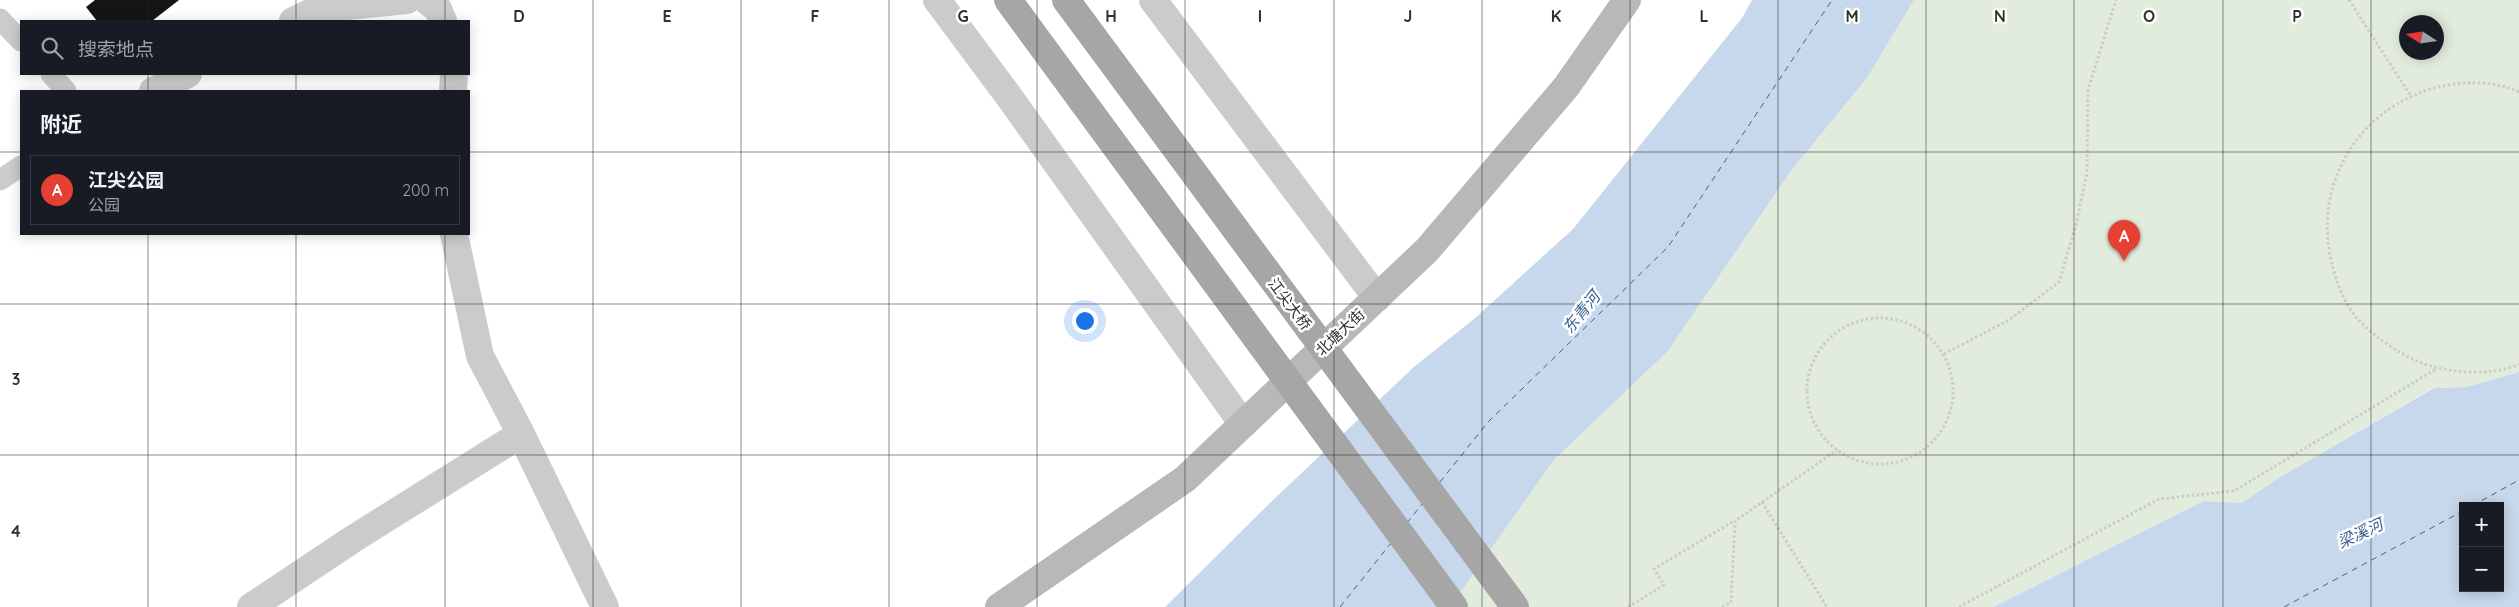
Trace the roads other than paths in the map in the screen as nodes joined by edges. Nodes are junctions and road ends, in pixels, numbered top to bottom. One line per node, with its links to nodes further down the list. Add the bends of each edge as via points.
1 (407, 0): 9 (street, via 318,8)
2 (426, 0): 10 (street, via 438,10)
3 (937, 0): 22 (street)
4 (1008, 0): 27 (main road, bridge)
5 (1066, 0): 28 (main road, 江尖大桥, bridge)
6 (1153, 0): 21 (street)
7 (1627, 0): 21 (main road, 北塘大街, via 1566,87 1427,250)
8 (0, 19): 11 (lane)
9 (295, 20)
10 (443, 20)
11 (20, 40)
12 (51, 75): 15 (lane)
13 (186, 75): 16 (street)
14 (454, 75): 17 (street)
15 (65, 90)
16 (155, 90)
17 (453, 90)
18 (20, 167): 19 (lane)
19 (0, 180)
20 (454, 235): 23 (street, via 480,356)
21 (1377, 298): 22 (main road, 北塘大街)
22 (1243, 424): 26 (main road, 北塘大街, via 1185,479)
23 (521, 434): 24 (street); 25 (street)
24 (250, 607)
25 (605, 607)
26 (999, 607)
27 (1454, 607)
28 (1515, 607)

